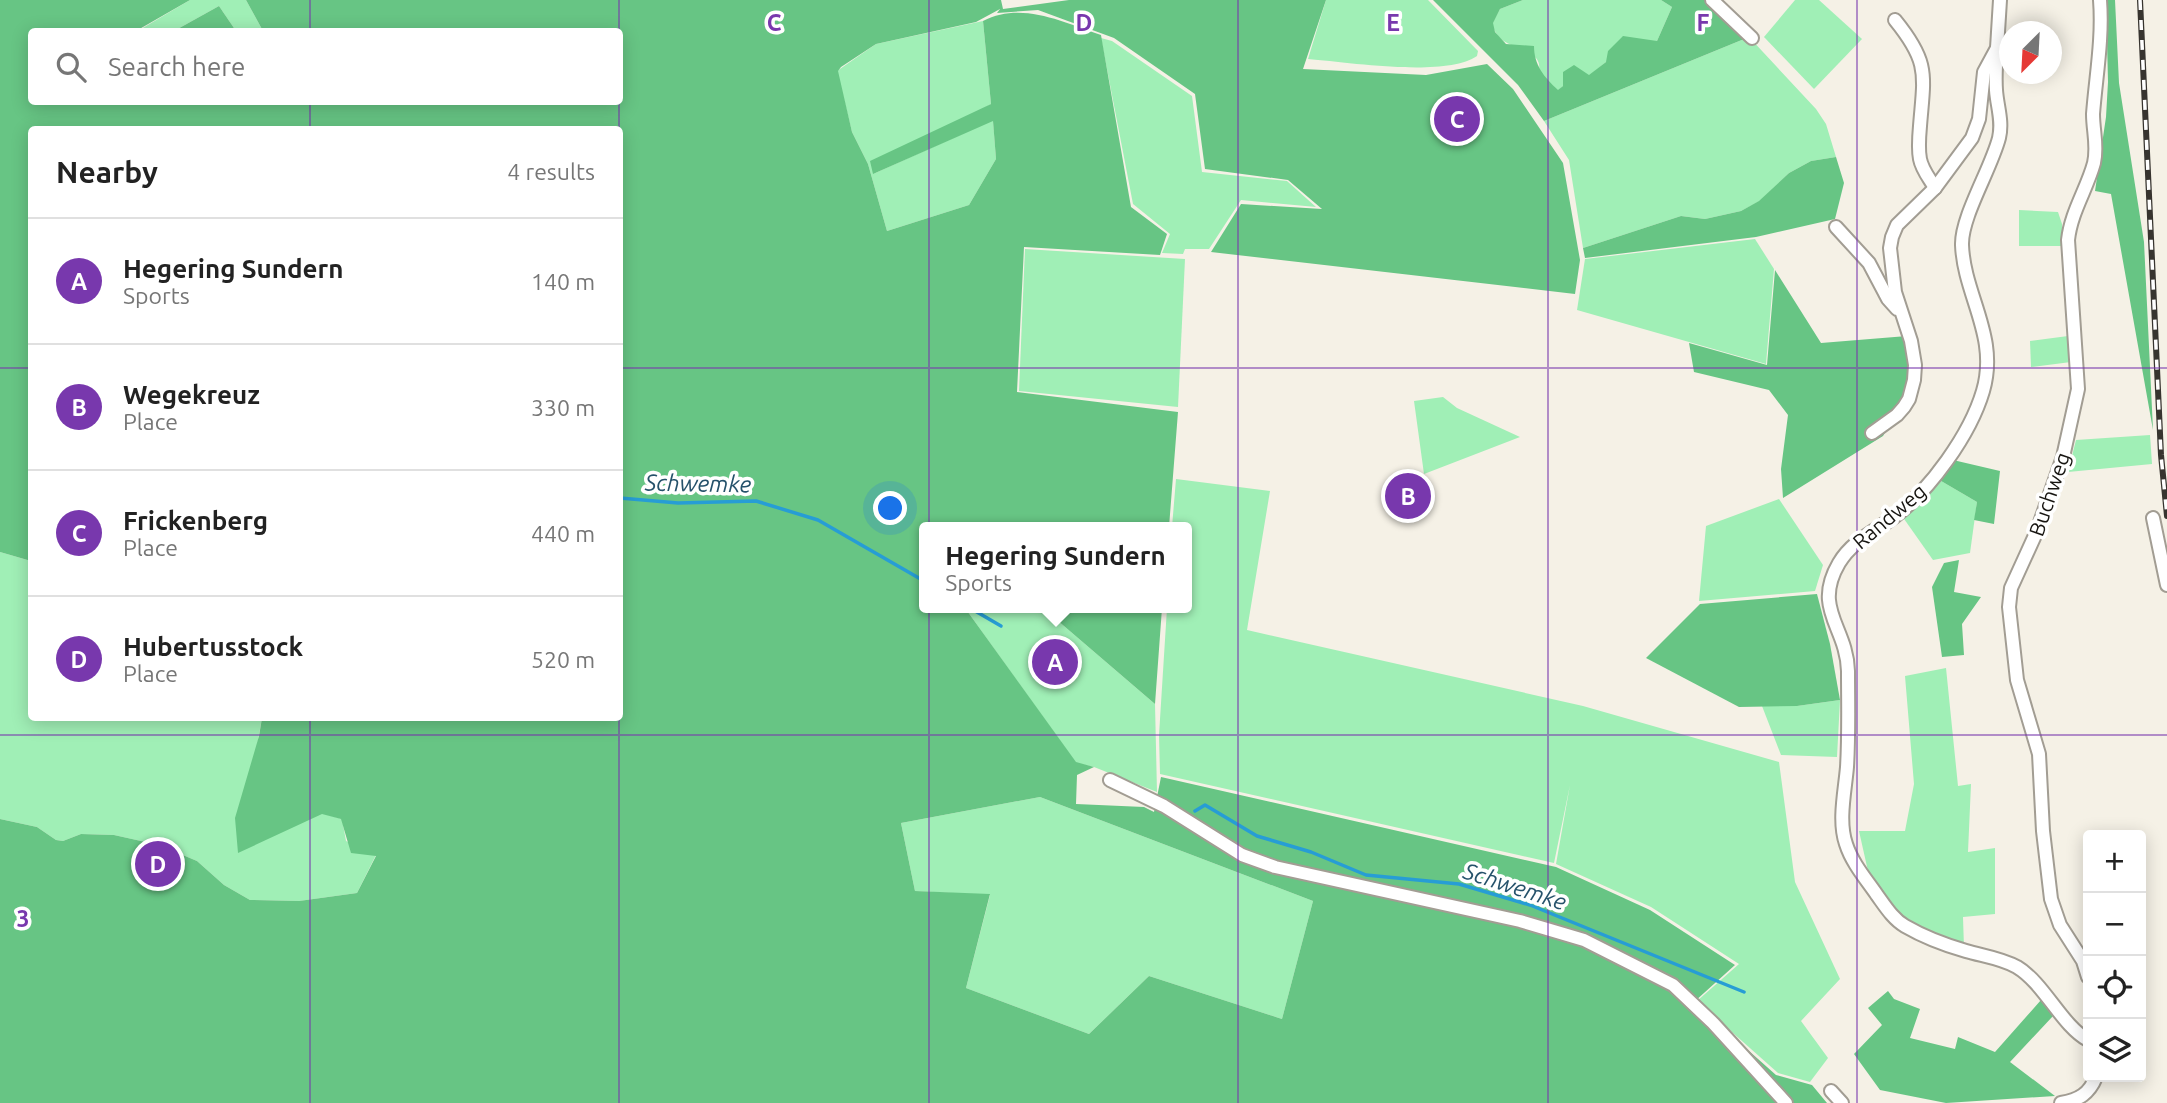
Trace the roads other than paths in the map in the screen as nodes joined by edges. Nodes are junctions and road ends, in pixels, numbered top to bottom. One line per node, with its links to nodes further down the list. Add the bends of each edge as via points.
1 (1712, 0): 5 (street)
2 (2100, 0): 14 (street, Buchweg, via 2095,157 2071,219 2068,240 2078,389 2063,457 2008,603 2017,680 2039,754 2051,899 2060,925)
3 (2000, 1): 6 (street, Randweg)
4 (1895, 20): 7 (street, via 1914,45 1923,68 1919,152)
5 (1752, 38)
6 (1997, 48): 7 (street, via 1984,72 1979,120 1972,138); 15 (street, Randweg, via 1999,137 1962,240 1985,335 1984,389 1941,469 1897,515 1847,552 1828,592 1847,658 1843,834 1856,866 1899,922 2021,970)
7 (1935, 188): 9 (street, via 1897,225 1892,237)
8 (1836, 227): 9 (street, via 1869,263)
9 (1900, 312): 10 (street, via 1914,355 1913,389 1898,415)
10 (1872, 433)
11 (2153, 517): 12 (street)
12 (2167, 585)
13 (1110, 780): 18 (street, via 1164,806 1242,855 1275,867 1520,921 1584,940 1673,985)
14 (2083, 961)
15 (2083, 1036)
16 (2094, 1082): 20 (street, via 2084,1095)
17 (1831, 1091): 19 (street)
18 (1786, 1103)
19 (1842, 1103)
20 (2061, 1103)

